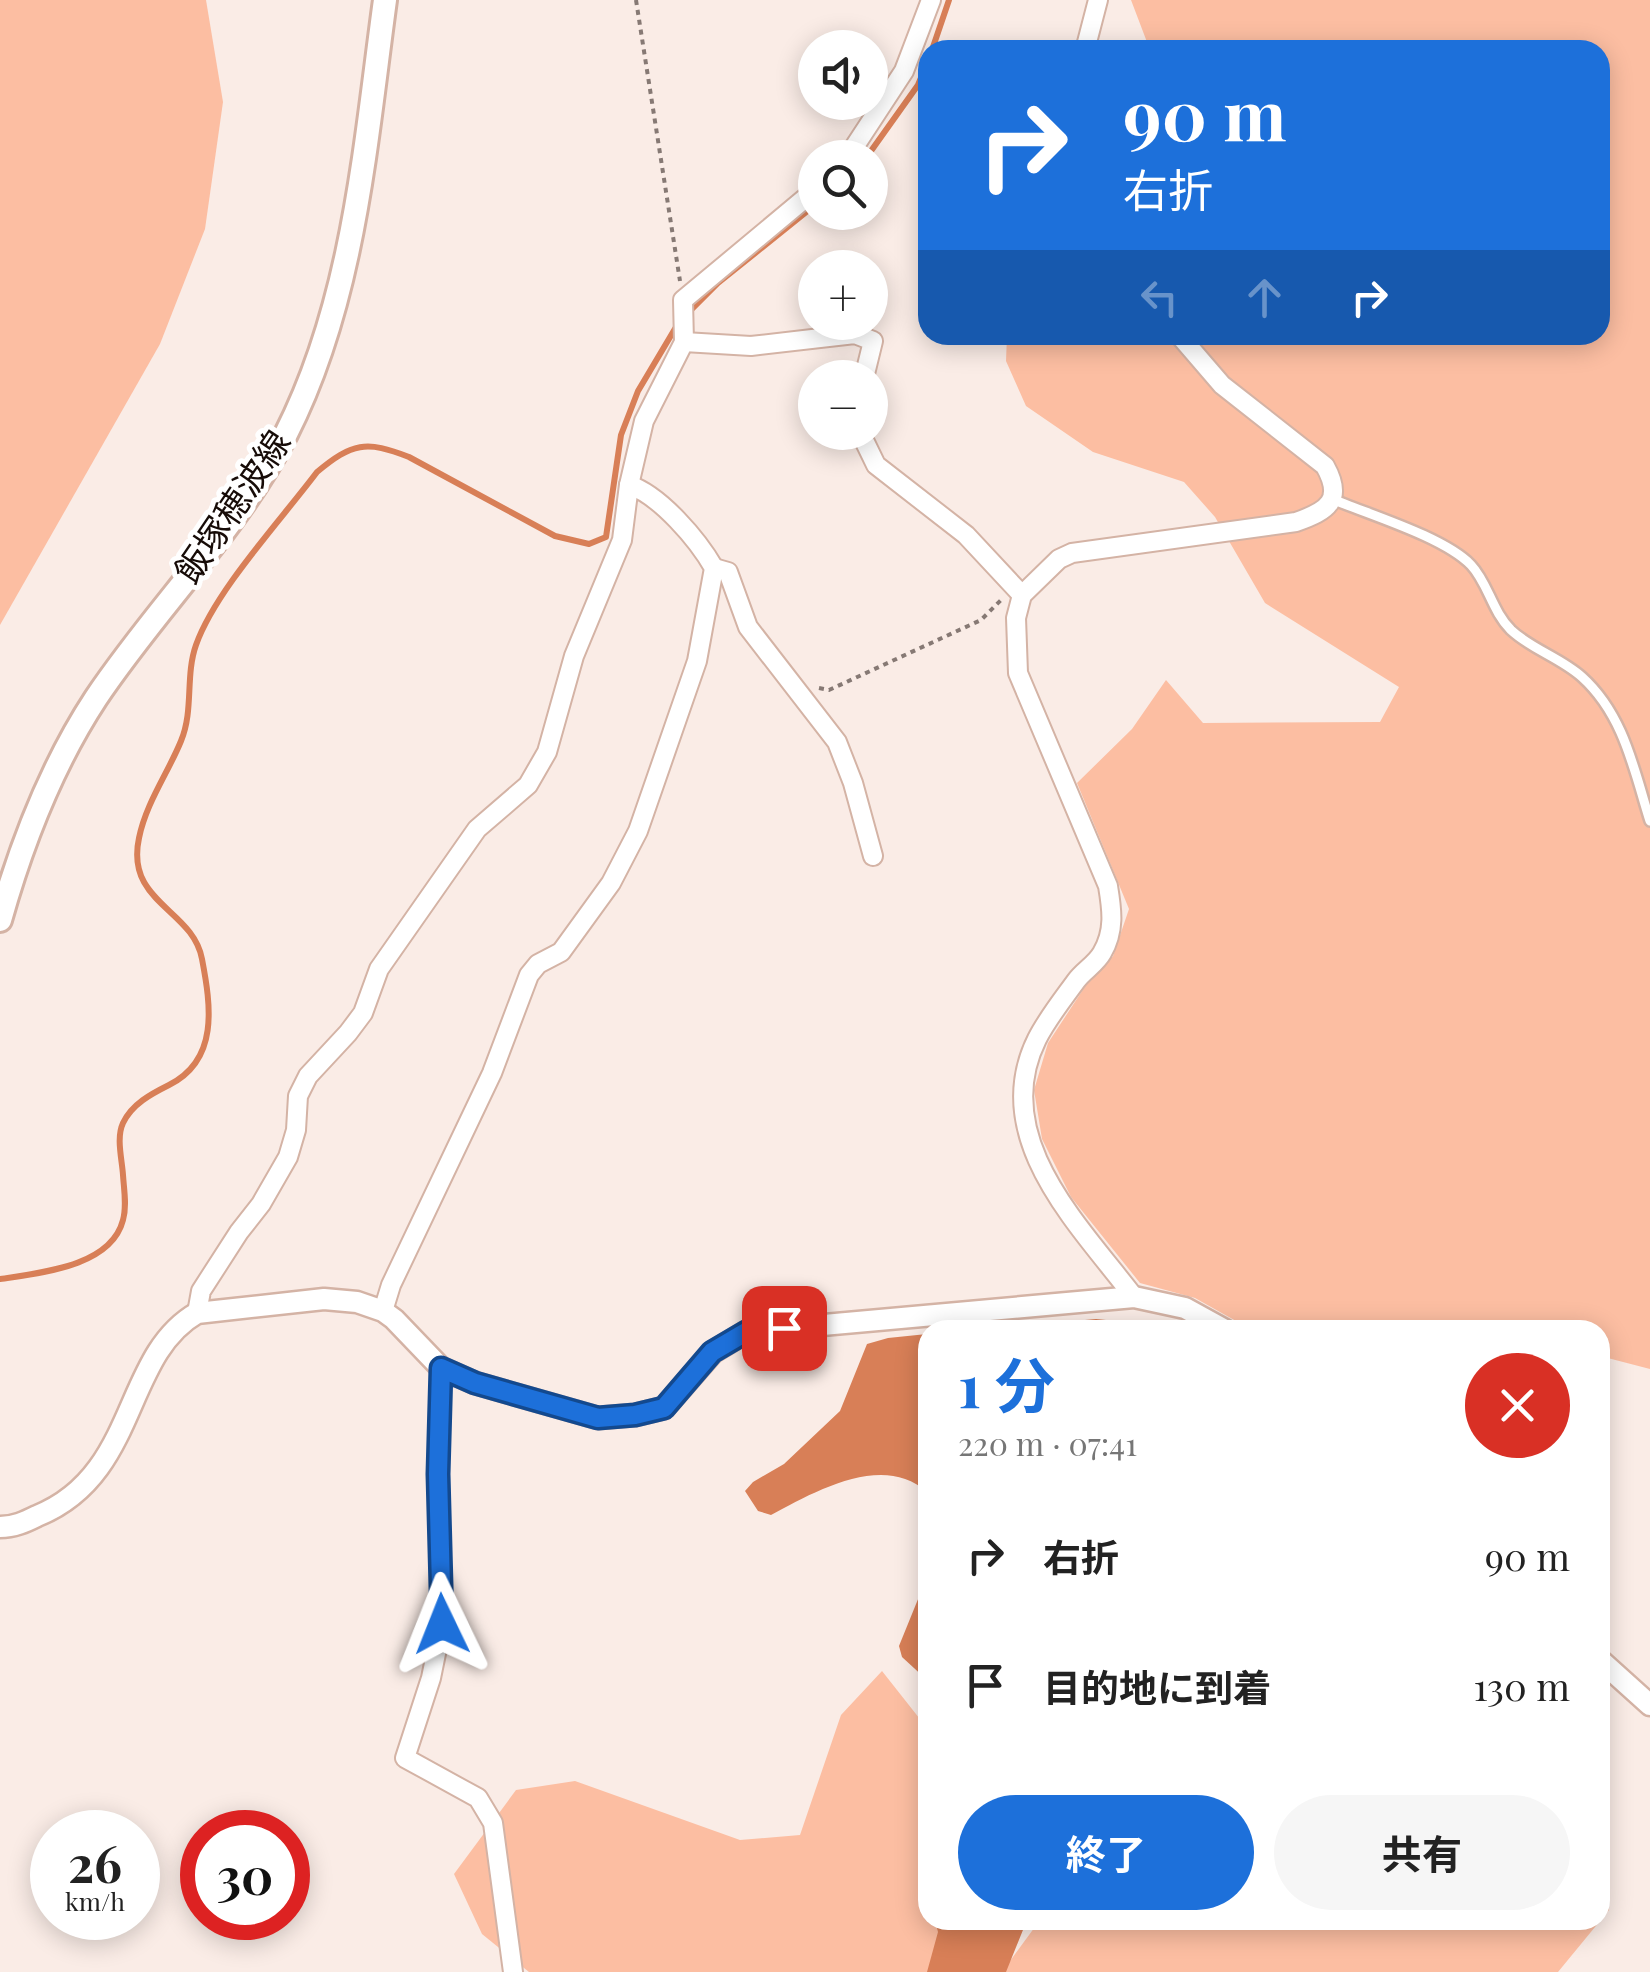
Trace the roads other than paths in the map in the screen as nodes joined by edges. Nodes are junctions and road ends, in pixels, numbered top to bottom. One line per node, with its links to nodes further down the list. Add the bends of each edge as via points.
1 (385, 0): 17 (main road, 飯塚穂波線, via 355,216 328,326 301,398 248,497 88,712 30,829)
2 (931, 0): 5 (street, via 904,71)
3 (1098, 0): 4 (street)
4 (1088, 40)
5 (859, 140)
6 (798, 205): 7 (street, via 683,304)
7 (684, 338): 9 (street, via 752,346 855,334 873,340); 11 (street, via 644,421)
8 (1188, 345): 12 (street, via 1222,385 1325,466 1334,482)
9 (868, 360)
10 (869, 450): 14 (street, via 876,464 966,535)
11 (628, 485): 13 (street, via 684,526); 20 (street, via 622,540 574,656 547,752 528,785 477,828 379,969 363,1012 308,1076 288,1157 201,1291)
12 (1332, 499): 14 (street, via 1322,513 1296,522 1072,553); 15 (lane, via 1456,550 1474,568 1499,618 1581,677 1610,710)
13 (714, 568): 16 (street, via 728,572 748,627 836,742); 19 (street, via 697,661 638,831 611,883 561,952 528,975 492,1073)
14 (1018, 591): 18 (street, via 1018,673 1108,886 1114,920 1102,954 1037,1040 1022,1109 1051,1189)
15 (1650, 822)
16 (873, 856)
17 (0, 920)
18 (1134, 1296): 21 (street); 22 (street, via 746,1332 712,1352 664,1408 635,1415 598,1418)
19 (382, 1311): 20 (street, via 324,1299); 22 (street)
20 (198, 1313): 23 (street, via 160,1348 92,1480 53,1510)
21 (1207, 1320)
22 (441, 1368): 26 (street, via 442,1624 405,1758 478,1798 493,1823)
23 (0, 1527)
24 (1610, 1669): 25 (street)
25 (1650, 1705)
26 (513, 1972)

